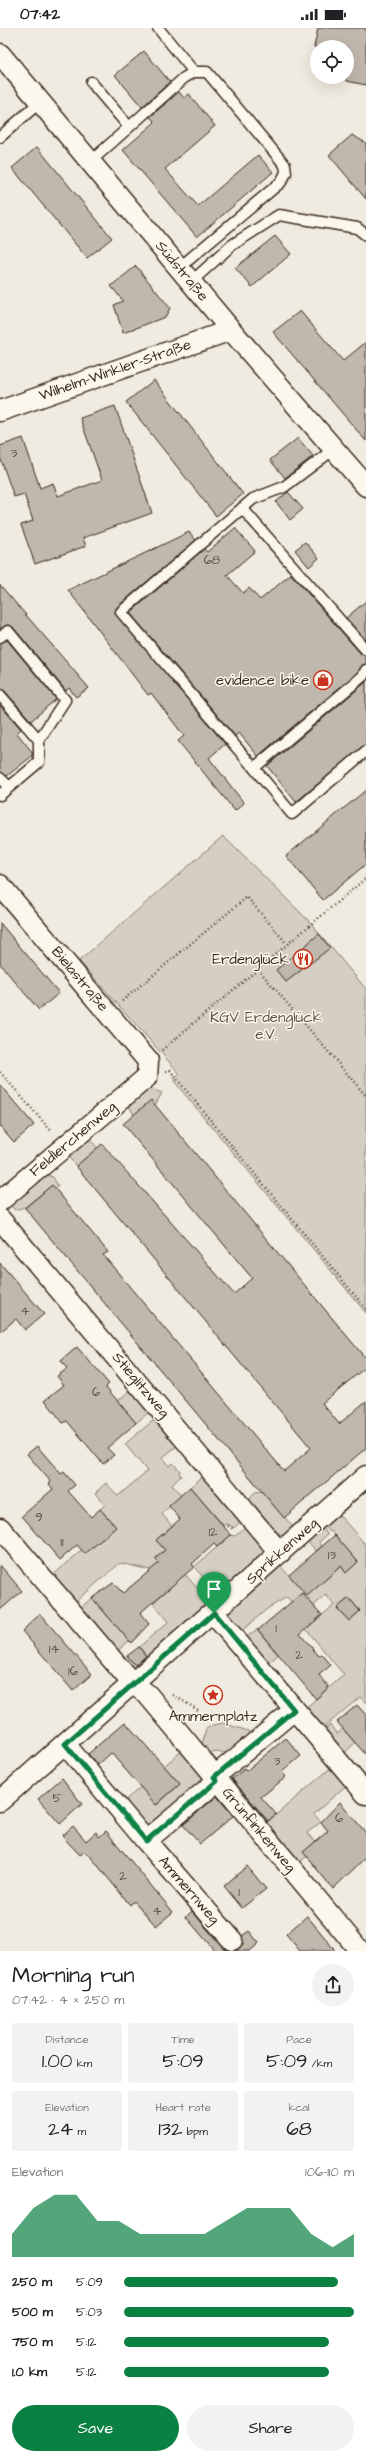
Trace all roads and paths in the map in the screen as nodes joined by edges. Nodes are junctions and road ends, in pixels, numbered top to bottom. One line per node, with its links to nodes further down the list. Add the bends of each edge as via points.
1 (158, 28): 3 (lane)
2 (0, 54): 5 (street, Südstraße)
3 (194, 72): 6 (lane); 10 (lane, via 207,72 285,165 286,173 281,182)
4 (91, 82): 6 (lane)
5 (40, 102): 7 (lane); 8 (street, Südstraße)
6 (129, 127): 8 (lane)
7 (0, 137)
8 (90, 162): 10 (street, Südstraße)
9 (366, 235): 10 (lane, via 357,228 279,215)
10 (185, 275): 11 (street, Südstraße)
11 (231, 330): 12 (street, Wilhelm-Winkler-Straße); 13 (street, Südstraße)
12 (0, 411)
13 (334, 449): 14 (street, Südstraße); 15 (lane, via 284,488 253,499)
14 (366, 486)
15 (242, 508): 17 (lane); 22 (lane, via 121,612)
16 (0, 637): 20 (lane, via 8,631 65,700)
17 (366, 650)
18 (366, 670): 22 (lane, via 363,676)
19 (0, 695): 20 (lane)
20 (39, 740): 24 (lane, via 39,762)
21 (366, 751): 22 (lane, via 292,814)
22 (254, 768)
23 (0, 778): 24 (lane)
24 (9, 787): 25 (lane)
25 (0, 795)
26 (366, 878): 28 (path)
27 (0, 885): 30 (street, Bielastraße)
28 (287, 944): 29 (path); 30 (path, via 247,897)
29 (258, 969): 31 (path); 33 (path)
30 (108, 1013): 31 (street, Bielastraße)
31 (148, 1069): 34 (street, Feldlerchenweg); 37 (path, via 170,1070)
32 (0, 1072): 34 (path)
33 (366, 1096)
34 (65, 1146): 35 (street, Feldlerchenweg)
35 (0, 1201)
36 (0, 1219): 42 (street, Stieglitzweg)
37 (366, 1309)
38 (366, 1476): 42 (street, Sprikkenweg)
39 (228, 1526): 41 (path)
40 (0, 1528): 44 (street, Grünfinkenweg)
41 (235, 1530)
42 (280, 1553): 43 (street, Sprikkenweg)
43 (214, 1613): 44 (street, Sprikkenweg); 45 (street)
44 (133, 1684): 46 (street, Sprikkenweg); 47 (street, Grünfinkenweg, via 146,1694)
45 (294, 1710): 47 (street); 48 (street)
46 (65, 1744): 49 (street, Sprikkenweg); 50 (street)
47 (216, 1779): 50 (street); 52 (street, Grünfinkenweg)
48 (366, 1794)
49 (0, 1801)
50 (146, 1841): 51 (street, Ammernweg)
51 (232, 1940)
52 (360, 1951)

